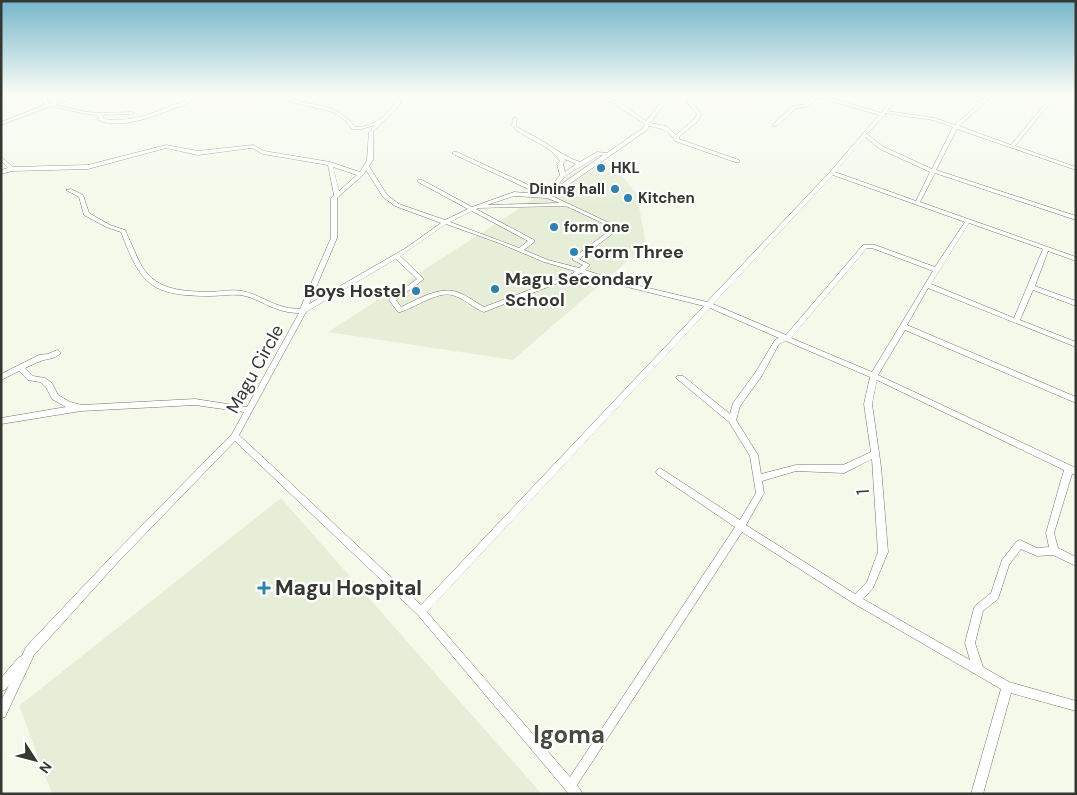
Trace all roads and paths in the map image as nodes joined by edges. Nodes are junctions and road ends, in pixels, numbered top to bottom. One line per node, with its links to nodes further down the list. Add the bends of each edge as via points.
1 (373, 130): 20 (street, via 370,160)
2 (518, 130): 15 (street)
3 (643, 130): 14 (street)
4 (668, 130): 11 (street)
5 (684, 130): 11 (street)
6 (869, 130): 10 (street)
7 (954, 130): 23 (street)
8 (965, 130): 12 (street)
9 (1026, 130): 12 (street)
10 (865, 135): 23 (street, via 882,148); 25 (street)
11 (676, 137): 17 (street, via 684,143)
12 (1012, 147): 22 (street)
13 (455, 153): 31 (street)
14 (608, 155): 19 (street, via 599,153); 31 (street)
15 (560, 156): 19 (street); 27 (street)
16 (1, 158): 21 (street)
17 (736, 160)
18 (330, 164): 21 (street, via 263,152 253,146 198,153 166,146 88,167); 26 (street); 30 (street, Magu Circle)
19 (580, 164): 27 (street)
20 (366, 166): 26 (street); 37 (street, via 386,196 397,206)
21 (12, 169): 24 (street)
22 (1076, 169)
23 (933, 171): 32 (street); 35 (street)
24 (1, 172)
25 (832, 173): 32 (street); 46 (street)
26 (360, 174): 30 (street)
27 (563, 175): 31 (street)
28 (420, 181): 34 (street)
29 (69, 190): 48 (street, via 81,196 86,214 107,228 123,231 133,260 159,289 252,295 284,309)
30 (337, 195): 48 (street, Magu Circle, via 334,198 334,238)
31 (548, 196): 33 (street); 34 (street, via 514,194)
32 (916, 203): 36 (street)
33 (567, 205): 34 (street); 42 (street, via 616,228 576,259 587,265)
34 (474, 208): 37 (street); 39 (street, via 532,241)
35 (1076, 218)
36 (968, 221): 38 (street); 43 (street)
37 (446, 222): 39 (street); 40 (street)
38 (1046, 249): 41 (street); 45 (street)
39 (520, 250): 42 (street)
40 (396, 256): 42 (street, via 421,279 392,300 400,310 454,293 484,310); 48 (street)
41 (1076, 259)
42 (580, 270): 46 (street, via 613,282)
43 (937, 270): 44 (street); 51 (street, via 873,246 865,246)
44 (927, 285): 49 (street); 50 (street)
45 (1031, 287): 47 (street); 49 (street)
46 (709, 304): 51 (street); 72 (street)
47 (1076, 304)
48 (302, 311): 60 (street, Magu Circle)
49 (1016, 320): 52 (street)
50 (905, 327): 55 (street); 58 (street)
51 (788, 337): 55 (street); 61 (street, via 777,342 736,405)
52 (1076, 345)
53 (57, 353): 54 (street)
54 (20, 368): 56 (street); 59 (street, via 31,378 49,385 55,397 68,405)
55 (874, 376): 64 (street, 1, via 868,404); 65 (street)
56 (1, 377)
57 (680, 378): 61 (street)
58 (1076, 400)
59 (82, 408): 60 (street, via 195,402); 62 (street)
60 (249, 410): 63 (street, Magu Circle)
61 (732, 420): 67 (street, via 754,455)
62 (1, 421)
63 (235, 436): 72 (street, Magu Circle); 73 (street)
64 (875, 454): 67 (street, via 844,469 796,468); 71 (street, 1, via 883,552 870,585)
65 (1072, 470): 69 (street, via 1050,533)
66 (660, 472): 68 (street)
67 (758, 480): 68 (street, via 760,493)
68 (741, 526): 71 (street); 79 (street)
69 (1054, 551): 70 (street); 74 (street, via 1038,552 1020,544 1005,563 995,596 979,608 970,642)
70 (1076, 562)
71 (856, 600): 74 (street)
72 (421, 612): 79 (street, Magu Circle)
73 (30, 651): 75 (street); 78 (street)
74 (980, 671): 76 (street)
75 (1, 686)
76 (1007, 687): 77 (street); 80 (street)
77 (1076, 706)
78 (1, 713)
79 (573, 790)
80 (977, 794)

